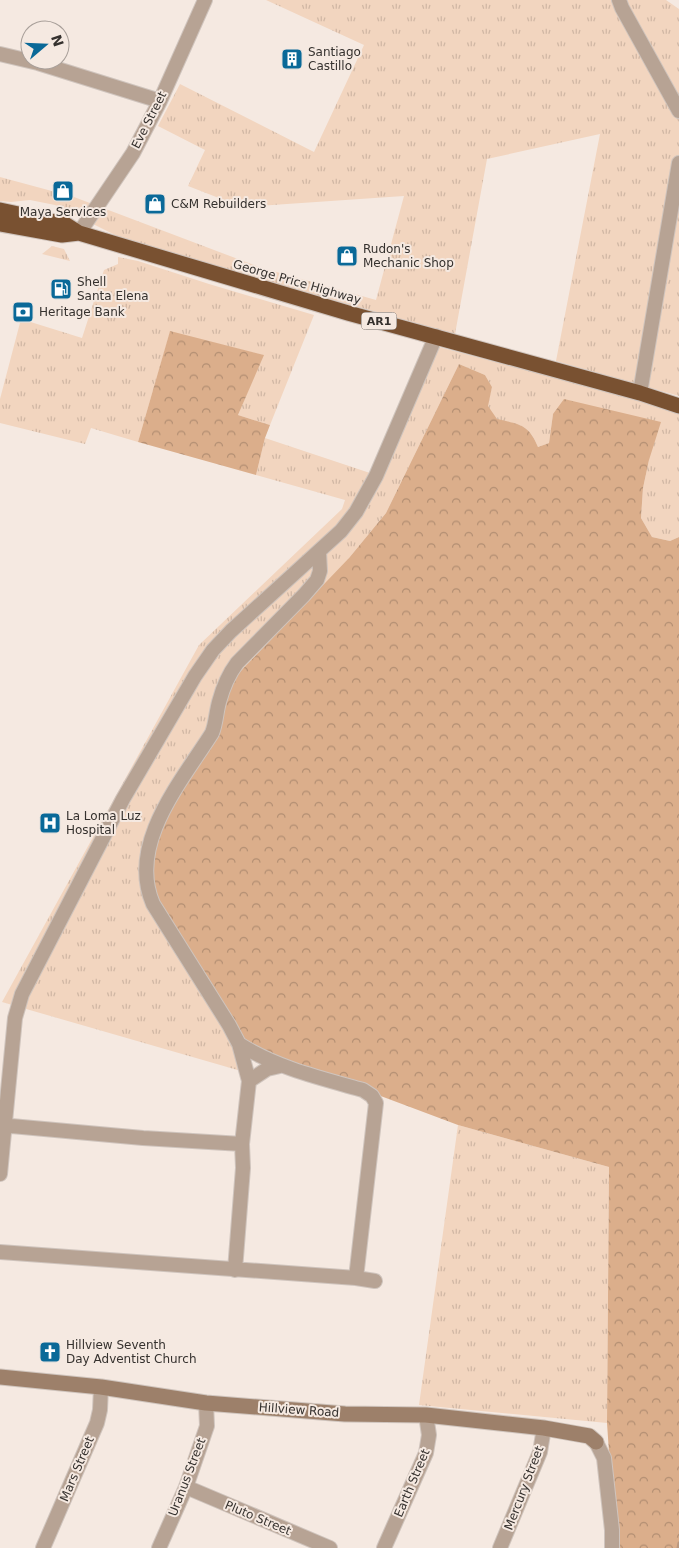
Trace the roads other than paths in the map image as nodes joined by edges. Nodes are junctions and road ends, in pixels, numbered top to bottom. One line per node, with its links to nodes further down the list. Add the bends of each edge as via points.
1 (206, 0): 4 (street, Eve Street)
2 (619, 0): 5 (street)
3 (0, 54): 4 (street)
4 (160, 101): 9 (street, Eve Street, via 133,153)
5 (679, 111)
6 (679, 163): 11 (street)
7 (0, 210): 9 (highway, George Price Highway / AR1, via 65,224)
8 (0, 224): 9 (highway, George Price Highway / AR1, via 62,235)
9 (79, 233): 10 (highway, George Price Highway / AR1)
10 (436, 336): 11 (highway, George Price Highway / AR1); 13 (street, via 370,489 341,531)
11 (640, 393): 12 (highway, George Price Highway / AR1)
12 (679, 406)
13 (318, 551): 14 (street, via 320,570 317,580 229,675 212,733 156,825 145,867 147,890 153,904); 17 (street, via 214,650 176,707 123,799 22,994 15,1018)
14 (239, 1044): 15 (street); 16 (street)
15 (280, 1066): 16 (street, via 267,1069); 22 (street, via 363,1090 376,1103)
16 (250, 1081): 18 (street)
17 (2, 1125): 18 (street); 19 (street)
18 (242, 1144): 21 (street)
19 (0, 1174)
20 (0, 1252): 21 (street)
21 (235, 1270): 22 (street)
22 (356, 1278): 23 (street)
23 (374, 1281)
24 (0, 1377): 25 (street, Hillview Road)
25 (101, 1386): 26 (street, Hillview Road); 31 (street, Mars Street, via 97,1423)
26 (206, 1403): 27 (street, Hillview Road, via 345,1414); 30 (street, Uranus Street, via 206,1426)
27 (426, 1415): 28 (street, Hillview Road); 34 (street, Earth Street, via 429,1435 426,1453)
28 (544, 1428): 29 (street, Hillview Road, via 588,1436); 35 (street, Mercury Street, via 540,1452)
29 (596, 1442): 36 (street, via 604,1458)
30 (186, 1487): 32 (street, Uranus Street); 33 (street, Pluto Street)
31 (43, 1548)
32 (158, 1548)
33 (330, 1548)
34 (384, 1548)
35 (500, 1548)
36 (612, 1548)

